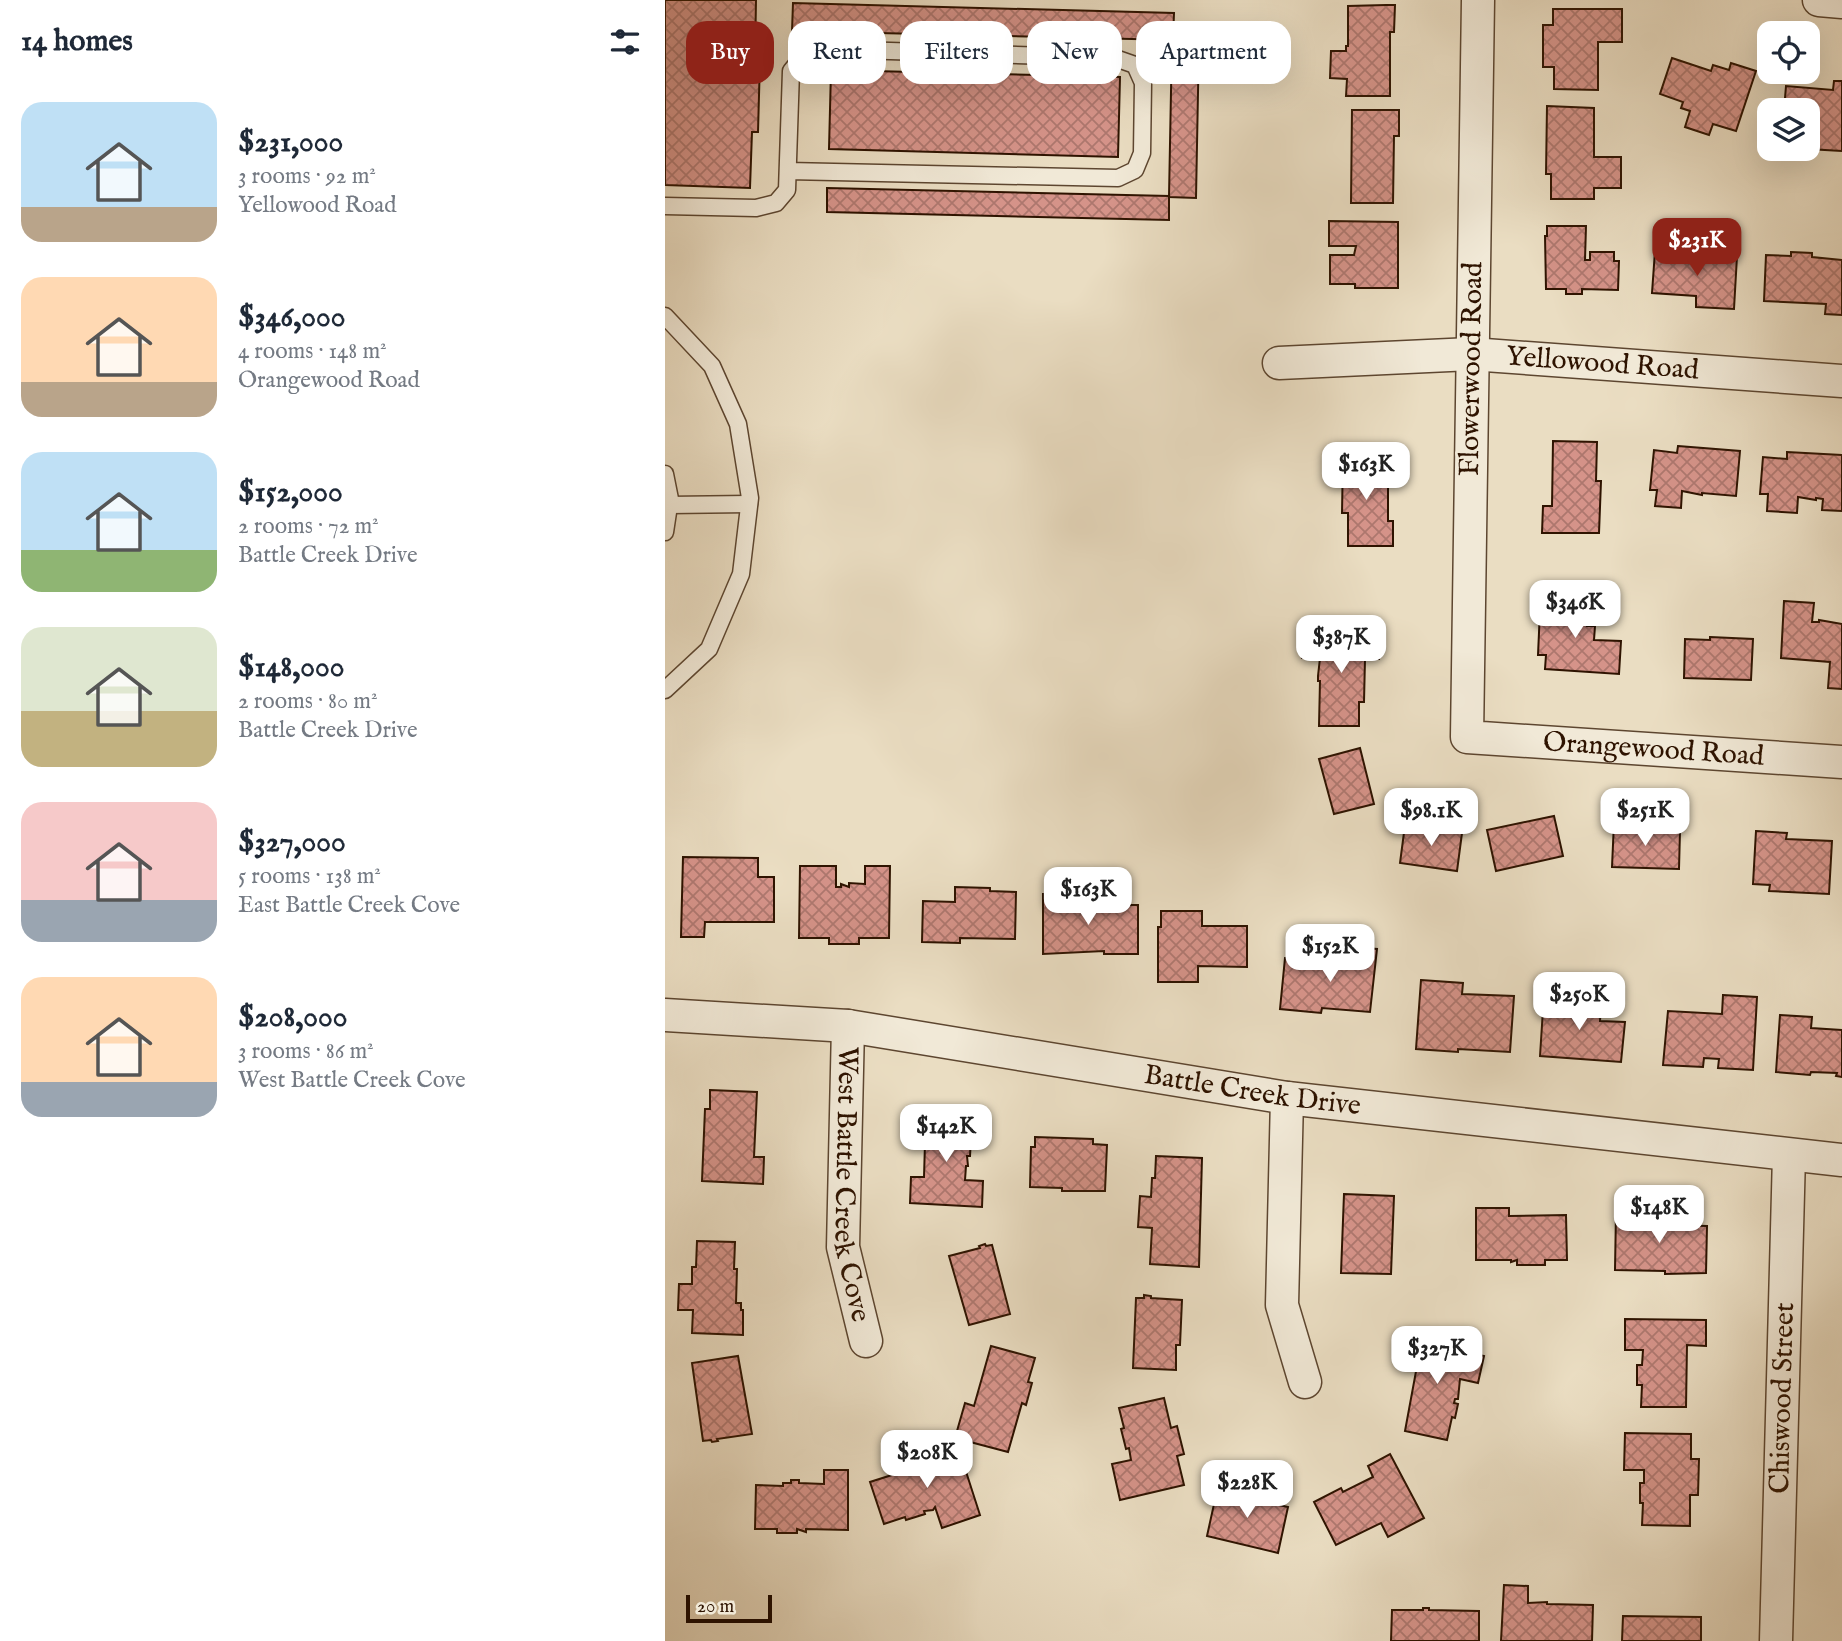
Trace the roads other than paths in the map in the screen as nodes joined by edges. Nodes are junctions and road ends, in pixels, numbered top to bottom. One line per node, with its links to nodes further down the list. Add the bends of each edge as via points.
1 (1478, 0): 7 (street, Flowerwood Road)
2 (1819, 0): 3 (street)
3 (1842, 2)
4 (788, 171): 4 (lane, via 791,71 804,55 826,49 1115,58 1135,65 1143,83 1142,153 1135,170 1118,178); 5 (lane, via 787,190 776,203 756,208)
5 (665, 206)
6 (665, 316): 11 (lane, via 712,366 738,424)
7 (1471, 354): 8 (street, Yellowood Road); 9 (street, Yellowood Road); 15 (street, Flowerwood Road)
8 (1279, 363)
9 (1842, 381)
10 (665, 474): 12 (lane)
11 (749, 504): 12 (lane); 14 (lane, via 741,574 709,649)
12 (669, 505): 13 (lane)
13 (665, 532)
14 (665, 690)
15 (1467, 737): 16 (street, Orangewood Road)
16 (1842, 762)
17 (665, 1015): 18 (street, Battle Creek Drive)
18 (848, 1026): 19 (street, Battle Creek Drive); 22 (street, West Battle Creek Cove, via 843,1247)
19 (1287, 1098): 20 (street, Battle Creek Drive); 23 (street, via 1282,1306)
20 (1789, 1155): 21 (street, Battle Creek Drive); 24 (street, Chiswood Street)
21 (1842, 1160)
22 (866, 1341)
23 (1305, 1382)
24 (1776, 1641)

